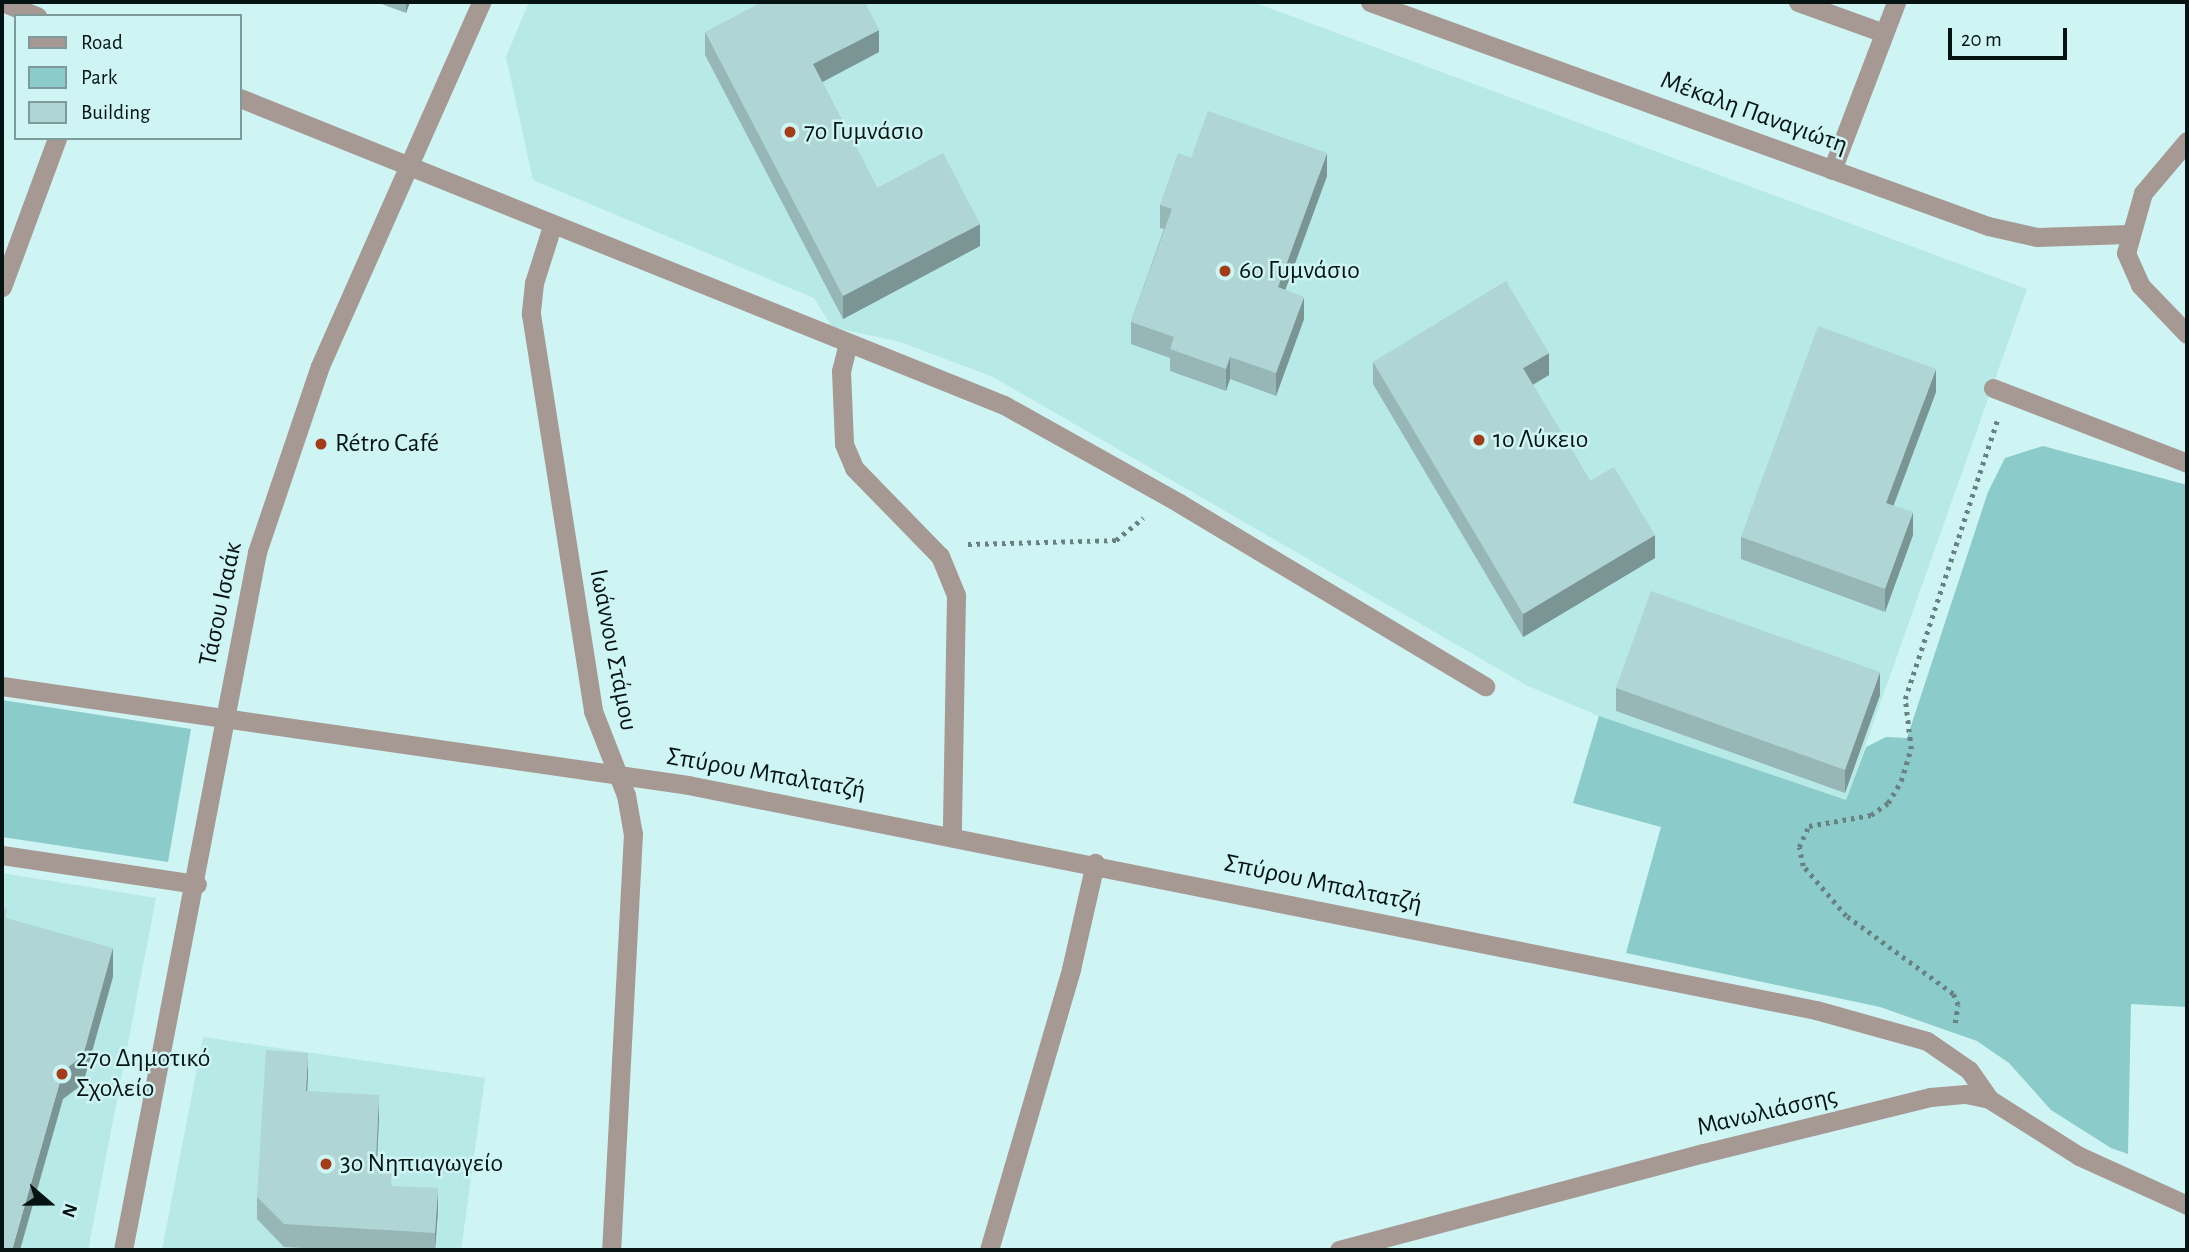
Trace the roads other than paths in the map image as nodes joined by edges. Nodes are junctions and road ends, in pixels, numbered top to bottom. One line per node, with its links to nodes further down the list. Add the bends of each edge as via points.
1 (2, 2): 6 (street)
2 (481, 2): 11 (street, Τάσου Ισαάκ)
3 (1370, 2): 12 (street, Μέκαλη Παναγιώτη)
4 (1798, 2): 7 (street)
5 (1896, 2): 7 (street)
6 (32, 14)
7 (1884, 33): 12 (street)
8 (242, 99): 11 (street)
9 (56, 140): 15 (street)
10 (2187, 141): 14 (street, via 2154,175)
11 (406, 167): 13 (street); 22 (street, Τάσου Ισαάκ, via 289,450 255,563)
12 (1832, 170): 14 (street, Μέκαλη Παναγιώτη, via 2015,234)
13 (552, 226): 17 (street); 23 (street, Ιωάννου Στάμου, via 534,283 531,314 593,711)
14 (2128, 234): 16 (street, via 2128,262 2140,285)
15 (2, 287)
16 (2187, 334)
17 (849, 343): 21 (street, via 1004,405); 24 (street, via 841,370 844,444 854,468 940,556 950,572 957,616)
18 (2000, 391): 19 (street)
19 (2187, 463)
20 (2, 686): 22 (street, Σπύρου Μπαλτατζή)
21 (1485, 686)
22 (225, 718): 23 (street, Σπύρου Μπαλτατζή); 27 (street, Τάσου Ισαάκ)
23 (619, 775): 24 (street, Σπύρου Μπαλτατζή); 31 (street, Ιωάννου Στάμου, via 633,833)
24 (952, 836): 26 (street, Σπύρου Μπαλτατζή)
25 (2, 855): 27 (street)
26 (1095, 863): 28 (street, Σπύρου Μπαλτατζή, via 1816,1010 1914,1035 1969,1070); 32 (street, via 1071,969)
27 (197, 884): 30 (street, Τάσου Ισαάκ)
28 (1989, 1099): 29 (street, Μανωλιάσσης, via 2079,1156); 33 (street, Μανωλιάσσης, via 1966,1094 1930,1097)
29 (2187, 1205)
30 (123, 1250)
31 (611, 1250)
32 (989, 1250)
33 (1339, 1250)

